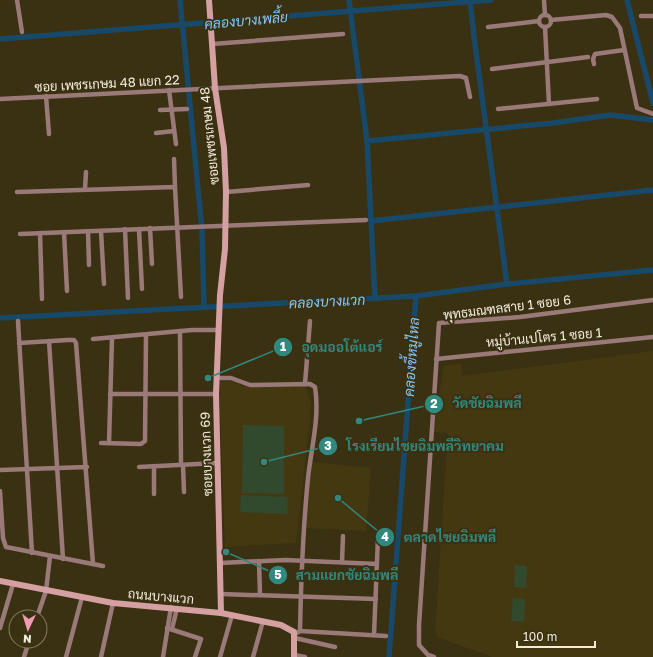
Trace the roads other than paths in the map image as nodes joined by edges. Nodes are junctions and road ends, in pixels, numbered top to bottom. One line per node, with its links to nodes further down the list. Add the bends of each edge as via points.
1 (17, 0): 11 (street)
2 (209, 0): 13 (street, ซอยเพชรเกษม 48)
3 (544, 0): 4 (street)
4 (544, 15): 7 (street, via 549,16); 8 (street)
5 (640, 16): 6 (street)
6 (653, 16)
7 (551, 20): 10 (street); 14 (street, via 606,15 620,28)
8 (539, 21): 9 (street); 10 (street)
9 (488, 27)
10 (545, 27): 16 (street)
11 (22, 32)
12 (342, 34): 13 (street)
13 (212, 44): 19 (street, ซอยเพชรเกษม 48)
14 (624, 50): 17 (street, via 595,54); 30 (street, via 638,108)
15 (588, 58): 16 (street)
16 (546, 63): 18 (street); 25 (street)
17 (594, 64)
18 (492, 69)
19 (215, 88): 20 (street, ซอย เพชรเกษม 48 แยก 22); 22 (street, ซอย เพชรเกษม 48 แยก 22, via 460,76 466,78); 41 (street, ซอยเพชรเกษม 48, via 224,148)
20 (169, 90): 21 (street, ซอย เพชรเกษม 48 แยก 22); 29 (street)
21 (46, 96): 23 (street, ซอย เพชรเกษม 48 แยก 22); 32 (street)
22 (470, 97)
23 (0, 99)
24 (597, 99): 25 (street)
25 (549, 104): 27 (street)
26 (187, 109): 29 (street)
27 (498, 109)
28 (160, 110): 29 (street)
29 (172, 110): 31 (street)
30 (652, 114)
31 (174, 131): 33 (street); 34 (street)
32 (49, 134)
33 (156, 134)
34 (176, 144)
35 (174, 159): 38 (street)
36 (86, 172): 39 (street)
37 (308, 185): 41 (street)
38 (175, 187): 39 (street); 43 (street)
39 (85, 189): 40 (street)
40 (17, 192)
41 (226, 192): 44 (street, ซอยเพชรเกษม 48)
42 (366, 220): 44 (street)
43 (178, 226): 44 (street); 45 (street); 59 (street)
44 (226, 226): 58 (street, ซอยเพชรเกษม 48)
45 (150, 228): 47 (street); 53 (street)
46 (125, 229): 47 (street); 49 (street); 60 (street)
47 (139, 229): 56 (street)
48 (88, 231): 49 (street); 50 (street); 54 (street)
49 (101, 231): 55 (street)
50 (64, 232): 51 (street); 57 (street)
51 (40, 233): 52 (street); 61 (street)
52 (20, 234)
53 (152, 264)
54 (89, 265)
55 (104, 284)
56 (142, 289)
57 (67, 290)
58 (220, 294): 66 (street, ซอยบางแวก 69)
59 (181, 297)
60 (128, 298)
61 (42, 299)
62 (653, 300): 73 (street, พุทธมณฑลสาย 1 ซอย 6, via 520,317 440,323)
63 (18, 321): 72 (street)
64 (310, 321): 75 (street)
65 (180, 330): 66 (street); 67 (street); 76 (street)
66 (219, 330): 74 (street, ซอยบางแวก 69)
67 (146, 335): 69 (street); 78 (street)
68 (653, 337): 73 (street, หมู่บ้านเปโตร 1 ซอย 1)
69 (112, 338): 70 (street); 77 (street)
70 (92, 340)
71 (49, 341): 72 (street); 85 (street, via 72,340 76,343); 87 (street)
72 (19, 343): 88 (street)
73 (436, 359): 133 (street, พุทธมณฑลสาย 1 ซอย 6, via 419,640 422,650)
74 (217, 378): 75 (street, via 235,379 250,385); 79 (street, ซอยบางแวก 69)
75 (305, 384): 99 (street, via 314,385 316,393)
76 (180, 393): 78 (street); 79 (street); 83 (street)
77 (110, 394): 78 (street); 80 (street)
78 (146, 394): 80 (street, via 145,441 141,444)
79 (216, 394): 82 (street, ซอยบางแวก 69)
80 (109, 443): 81 (street)
81 (101, 444)
82 (217, 463): 83 (street); 101 (street, ซอยบางแวก 69)
83 (182, 465): 84 (street); 91 (street)
84 (154, 466): 86 (street); 92 (street)
85 (87, 467): 87 (street); 102 (street)
86 (139, 467)
87 (58, 468): 88 (street); 97 (street)
88 (28, 469): 89 (street); 95 (street)
89 (0, 470)
90 (0, 491): 95 (street, via 5,545 8,548)
91 (184, 492)
92 (154, 494)
93 (343, 536): 100 (street)
94 (378, 537): 103 (street)
95 (32, 553): 96 (street)
96 (50, 556): 97 (street); 107 (street)
97 (63, 559): 102 (street)
98 (259, 561): 99 (street); 101 (street); 109 (street)
99 (303, 561): 100 (street); 110 (street)
100 (342, 562): 103 (street)
101 (220, 563): 108 (street, ซอยบางแวก 69)
102 (93, 564): 104 (street)
103 (377, 564): 112 (street)
104 (103, 566)
105 (0, 581): 106 (street, ถนนบางแวก)
106 (13, 584): 107 (street, ถนนบางแวก); 119 (street)
107 (46, 590): 111 (street, ถนนบางแวก); 115 (street)
108 (221, 594): 109 (street); 116 (street, ซอยบางแวก 69)
109 (260, 595): 110 (street)
110 (301, 596): 112 (street); 121 (street)
111 (82, 597): 113 (street, ถนนบางแวก); 126 (street)
112 (376, 599): 122 (street)
113 (113, 603): 114 (street, ถนนบางแวก); 127 (street)
114 (174, 608): 116 (street, ถนนบางแวก); 120 (street)
115 (40, 609)
116 (221, 613): 117 (street, ถนนบางแวก)
117 (232, 615): 118 (street, ถนนบางแวก); 130 (street)
118 (263, 621): 121 (street, ถนนบางแวก, via 288,627); 131 (street)
119 (0, 628)
120 (170, 629): 128 (street); 129 (street, via 201,639)
121 (297, 634): 122 (street); 124 (street); 125 (street)
122 (374, 635): 123 (street)
123 (386, 636)
124 (334, 647)
125 (294, 656): 132 (street)
126 (66, 657)
127 (101, 657)
128 (163, 657)
129 (195, 657)
130 (220, 657)
131 (253, 657)
132 (305, 657)
133 (434, 657)

